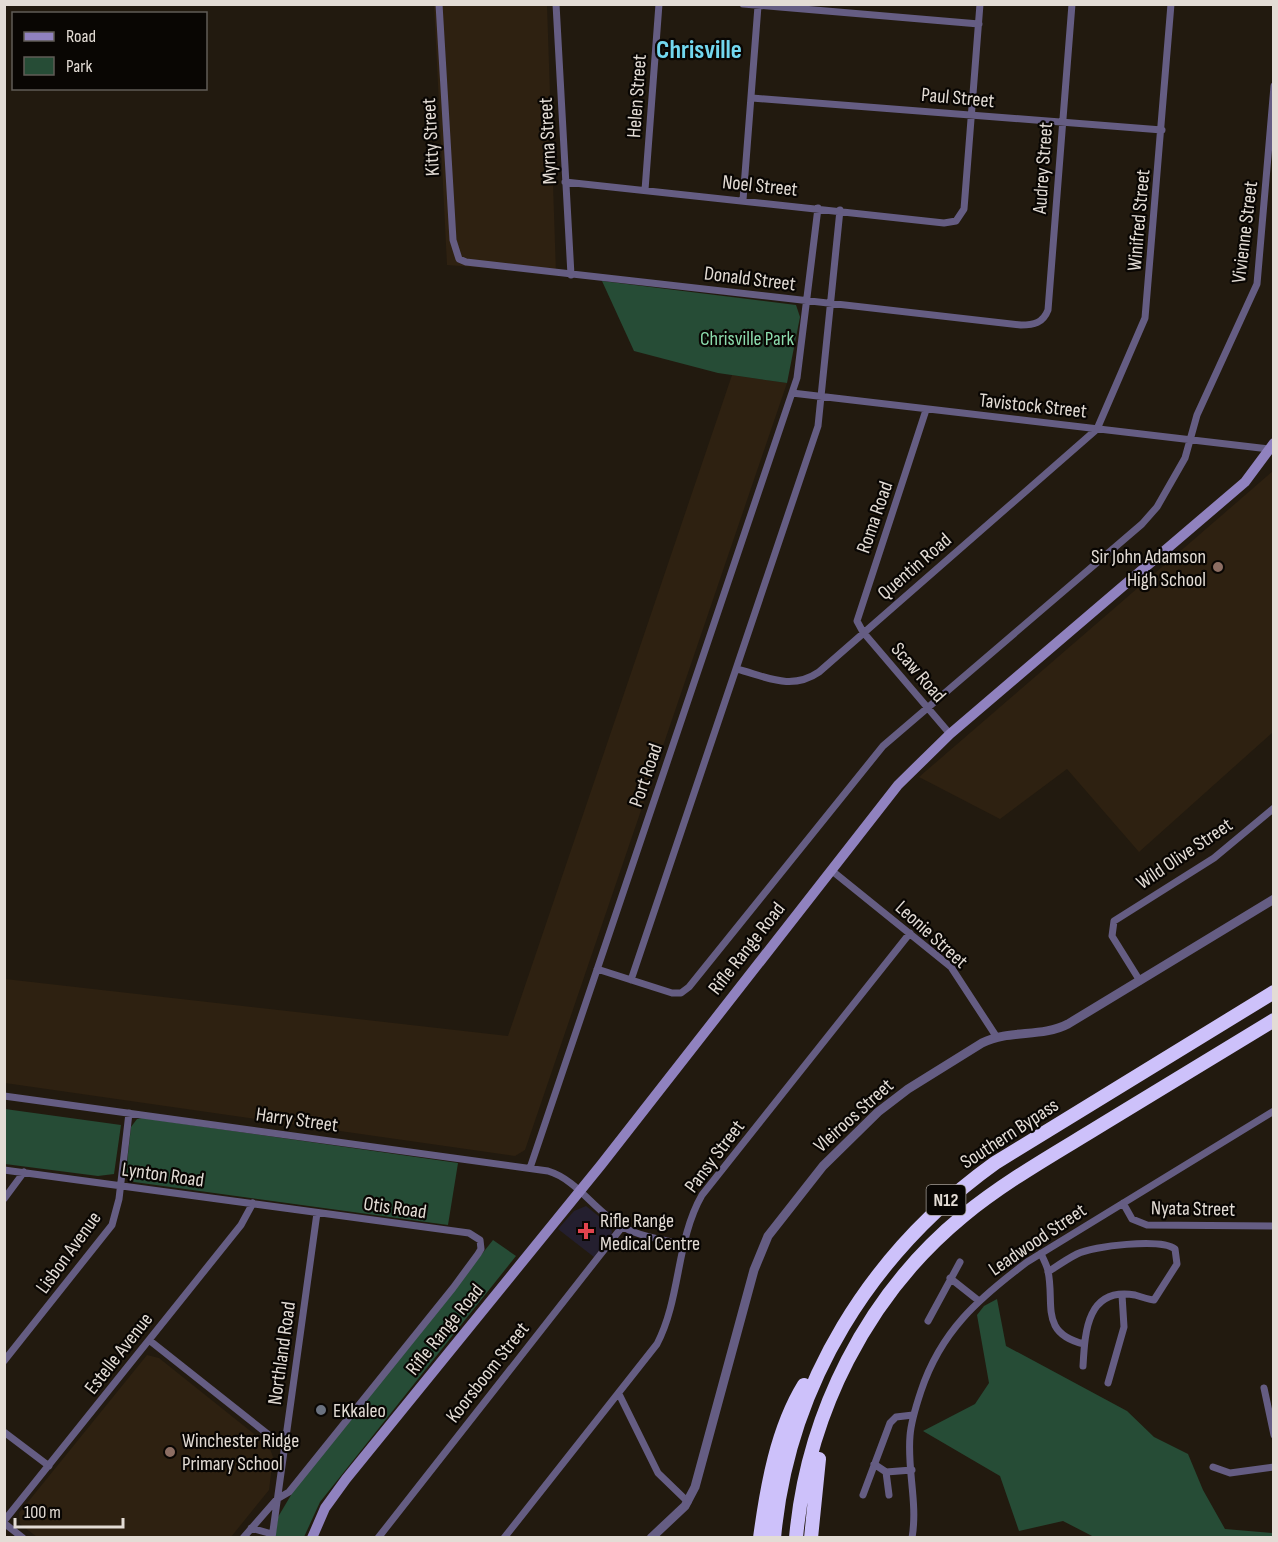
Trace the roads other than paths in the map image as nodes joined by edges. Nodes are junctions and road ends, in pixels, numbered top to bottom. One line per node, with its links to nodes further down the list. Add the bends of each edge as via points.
1 (439, 4): 20 (street, Kitty Street, via 453,240 457,256)
2 (556, 4): 15 (street, Myrna Street)
3 (659, 4): 16 (street, Helen Street)
4 (743, 4): 8 (street)
5 (980, 4): 9 (street)
6 (1072, 4): 13 (street, Audrey Street)
7 (1171, 4): 14 (street, Winifred Street)
8 (758, 6): 9 (street); 11 (street)
9 (979, 24): 12 (street)
10 (1274, 87): 29 (street, Vivienne Street, via 1259,277 1197,415)
11 (752, 98): 12 (street, Paul Street); 17 (street)
12 (972, 115): 13 (street, Paul Street); 19 (street, Noel Street, via 964,212 960,218 951,222)
13 (1061, 122): 14 (street, Paul Street); 24 (street, Audrey Street, via 1048,310 1044,318)
14 (1162, 130): 28 (street, Winifred Street, via 1145,318)
15 (565, 182): 16 (street, Noel Street); 21 (street, Myrna Street)
16 (645, 190): 17 (street, Noel Street)
17 (743, 200): 18 (street, Noel Street)
18 (818, 208): 19 (street, Noel Street); 22 (street, Port Road)
19 (840, 210): 23 (street)
20 (466, 262): 21 (street, Donald Street)
21 (571, 275): 22 (street, Donald Street)
22 (808, 301): 23 (street, Donald Street); 25 (street, Port Road)
23 (830, 303): 24 (street, Donald Street); 26 (street)
24 (1031, 324)
25 (792, 393): 26 (street, Tavistock Street); 39 (street, Port Road)
26 (822, 398): 27 (street, Tavistock Street); 32 (street, via 808,458)
27 (926, 410): 28 (street, Tavistock Street); 31 (street, Roma Road, via 857,621)
28 (1097, 429): 29 (street, Tavistock Street); 31 (street, Quentin Road)
29 (1192, 440): 30 (street, Tavistock Street); 33 (street, Rifle Range Road, via 1154,512)
30 (1271, 446): 34 (main road, Rifle Range Road, via 1253,473 1221,503)
31 (863, 632): 32 (street, Quentin Road, via 819,672 801,682); 33 (street, Scaw Road)
32 (737, 669): 40 (street)
33 (928, 707): 34 (street, Scaw Road); 40 (street, Rifle Range Road, via 879,750 689,987 672,993)
34 (950, 734): 36 (main road, Rifle Range Road, via 902,780)
35 (1274, 808): 41 (street, Wild Olive Street, via 1219,854 1120,915 1112,924 1113,939)
36 (831, 870): 38 (street, Leonie Street); 52 (main road, Rifle Range Road)
37 (1274, 899): 41 (street, Vleiroos Street)
38 (910, 933): 44 (street, Leonie Street, via 957,974); 60 (street, Pansy Street, via 702,1195)
39 (597, 969): 40 (street, Rifle Range Road); 48 (street, Port Road)
40 (631, 980)
41 (1140, 981): 44 (street, Vleiroos Street, via 1062,1027)
42 (1274, 992): 70 (highway, Southern Bypass / N12, via 995,1162 955,1193 889,1258)
43 (1274, 1020): 77 (highway, Southern Bypass / N12, via 1021,1174 962,1217 917,1260 884,1300 847,1363)
44 (996, 1036): 90 (street, Vleiroos Street, via 884,1107 824,1166 768,1236 758,1258)
45 (4, 1096): 47 (street, Harry Street)
46 (1274, 1111): 55 (street, Leadwood Street)
47 (129, 1113): 48 (street, Harry Street); 51 (street, Lisbon Avenue)
48 (530, 1168): 52 (street, Harry Street, via 562,1176)
49 (4, 1170): 50 (street, Lynton Road)
50 (24, 1172): 51 (street, Lynton Road); 53 (street)
51 (121, 1185): 54 (street, Lynton Road); 71 (street, Lisbon Avenue, via 109,1230)
52 (578, 1192): 58 (street, Harry Street); 96 (main road, Rifle Range Road, via 337,1490)
53 (4, 1199)
54 (254, 1203): 56 (street, Lynton Road); 68 (street, Estelle Avenue, via 241,1225)
55 (1123, 1203): 57 (street, Nyata Street, via 1132,1219 1147,1225); 61 (street, Leadwood Street)
56 (317, 1213): 59 (street, Otis Road); 80 (street, Northland Road)
57 (1274, 1226)
58 (622, 1227): 60 (street); 97 (street, Koorsboom Street)
59 (469, 1233): 89 (street, Rifle Range Road, via 480,1240 478,1254 287,1494)
60 (686, 1245): 75 (street, Pansy Street, via 660,1339)
61 (1041, 1253): 63 (street); 66 (street, Leadwood Street)
62 (960, 1262): 64 (street)
63 (1048, 1272): 65 (street, via 1086,1251 1130,1244 1169,1245 1175,1249 1177,1264 1154,1300); 69 (street, via 1054,1325 1067,1339)
64 (950, 1278): 66 (street); 67 (street)
65 (1122, 1295): 69 (street, via 1105,1298 1095,1305); 73 (street, via 1124,1327)
66 (979, 1301): 76 (street, Leadwood Street, via 938,1350)
67 (928, 1321)
68 (149, 1340): 80 (street); 82 (street, Estelle Avenue)
69 (1084, 1344): 72 (street)
70 (825, 1356): 100 (highway, via 793,1406 773,1467); 101 (highway, Southern Bypass / N12, via 796,1429 780,1491)
71 (4, 1361)
72 (1083, 1366)
73 (1108, 1383)
74 (1264, 1388): 79 (street)
75 (619, 1394): 90 (street, via 658,1473); 98 (street, Pansy Street)
76 (914, 1415): 81 (street, via 893,1419); 85 (street, Leadwood Street, via 910,1437)
77 (823, 1418): 102 (highway, Southern Bypass / N12, via 805,1482); 103 (highway)
78 (4, 1432): 82 (street)
79 (1274, 1435)
80 (284, 1448): 89 (street, Northland Road)
81 (874, 1464): 86 (street); 87 (street)
82 (49, 1466): 91 (street, Estelle Avenue)
83 (1214, 1467): 84 (street, via 1230,1473)
84 (1274, 1467)
85 (912, 1470): 86 (street); 104 (street, Leadwood Street)
86 (886, 1472): 88 (street)
87 (863, 1495)
88 (889, 1496)
89 (277, 1498): 92 (street); 93 (street)
90 (688, 1502): 99 (street, Vleiroos Street)
91 (4, 1522): 94 (street)
92 (251, 1528): 93 (street); 95 (street)
93 (272, 1536)
94 (23, 1538)
95 (243, 1538)
96 (312, 1538)
97 (378, 1538)
98 (504, 1538)
99 (651, 1538)
100 (760, 1538)
101 (774, 1538)
102 (796, 1538)
103 (811, 1538)
104 (912, 1538)

